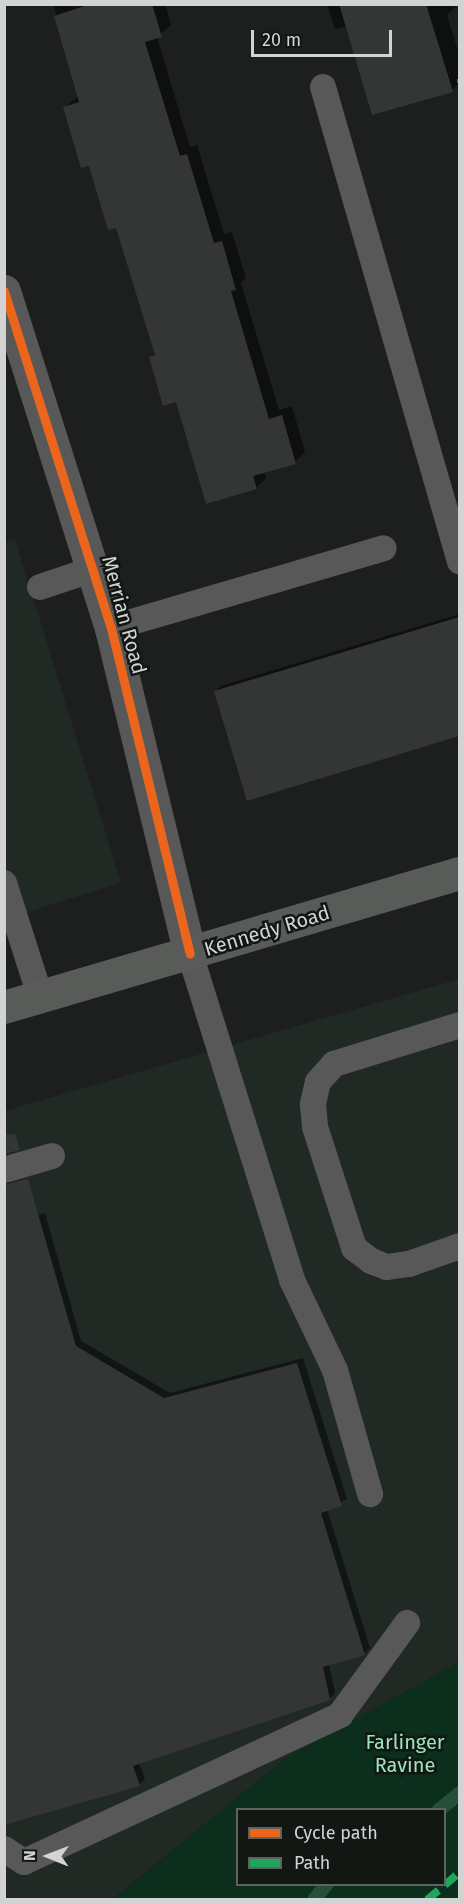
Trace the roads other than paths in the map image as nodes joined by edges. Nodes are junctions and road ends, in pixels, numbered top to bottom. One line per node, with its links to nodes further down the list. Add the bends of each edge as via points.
1 (323, 87): 4 (lane)
2 (4, 291): 5 (street, Merrian Road)
3 (384, 548): 7 (lane)
4 (459, 562)
5 (94, 568): 6 (lane); 7 (street, Merrian Road)
6 (39, 587)
7 (111, 628): 10 (street, Merrian Road)
8 (459, 873): 10 (main road, Kennedy Road)
9 (4, 883): 11 (lane)
10 (190, 954): 11 (main road, Kennedy Road); 17 (lane, via 292,1280 334,1370)
11 (40, 996): 12 (main road, Kennedy Road)
12 (4, 1007)
13 (459, 1025): 16 (lane, via 334,1065 318,1082 313,1104 315,1128 354,1248 387,1267 409,1264)
14 (52, 1156): 15 (lane)
15 (4, 1170)
16 (459, 1246)
17 (370, 1494)
18 (407, 1623): 19 (lane, via 340,1715 24,1862)
19 (4, 1849)

